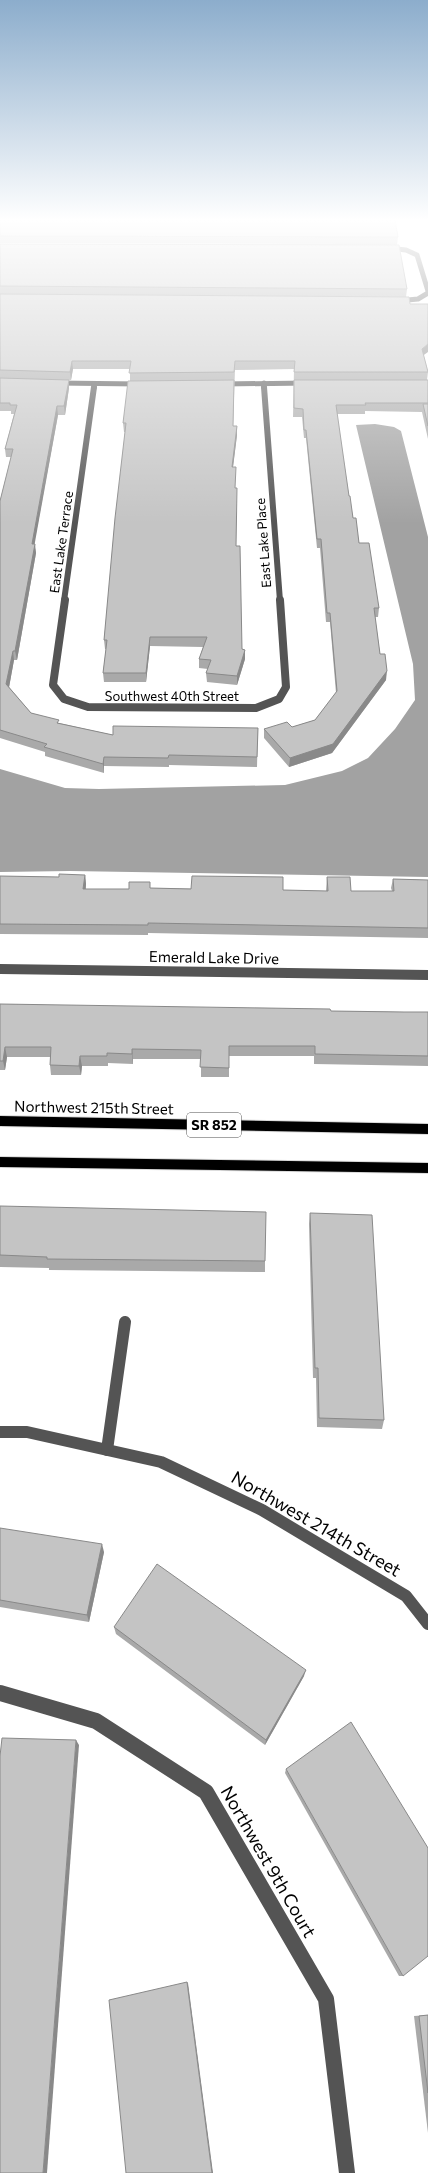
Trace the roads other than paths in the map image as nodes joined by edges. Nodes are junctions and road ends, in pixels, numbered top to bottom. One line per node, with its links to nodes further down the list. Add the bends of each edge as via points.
1 (47, 383): 6 (street)
2 (264, 383): 3 (street); 5 (street); 8 (street, East Lake Place, via 286,687)
3 (311, 383)
4 (148, 384): 6 (street)
5 (218, 384)
6 (94, 385): 7 (street, East Lake Terrace, via 53,685)
7 (64, 699): 8 (street, Southwest 40th Street, via 88,707 256,708)
8 (279, 699)
9 (0, 969): 10 (street, Emerald Lake Drive)
10 (428, 975)
11 (0, 1121): 12 (main road, Northwest 215th Street / SR 852)
12 (428, 1129)
13 (0, 1162): 14 (main road)
14 (428, 1168)
15 (125, 1322): 17 (street)
16 (0, 1432): 17 (street, Northwest 214th Street, via 27,1432)
17 (107, 1450): 18 (street, Northwest 214th Street, via 161,1462 262,1510 406,1596)
18 (428, 1624)
19 (0, 1693): 20 (street, Northwest 9th Court, via 96,1721 206,1792 326,1999)
20 (347, 2173)

